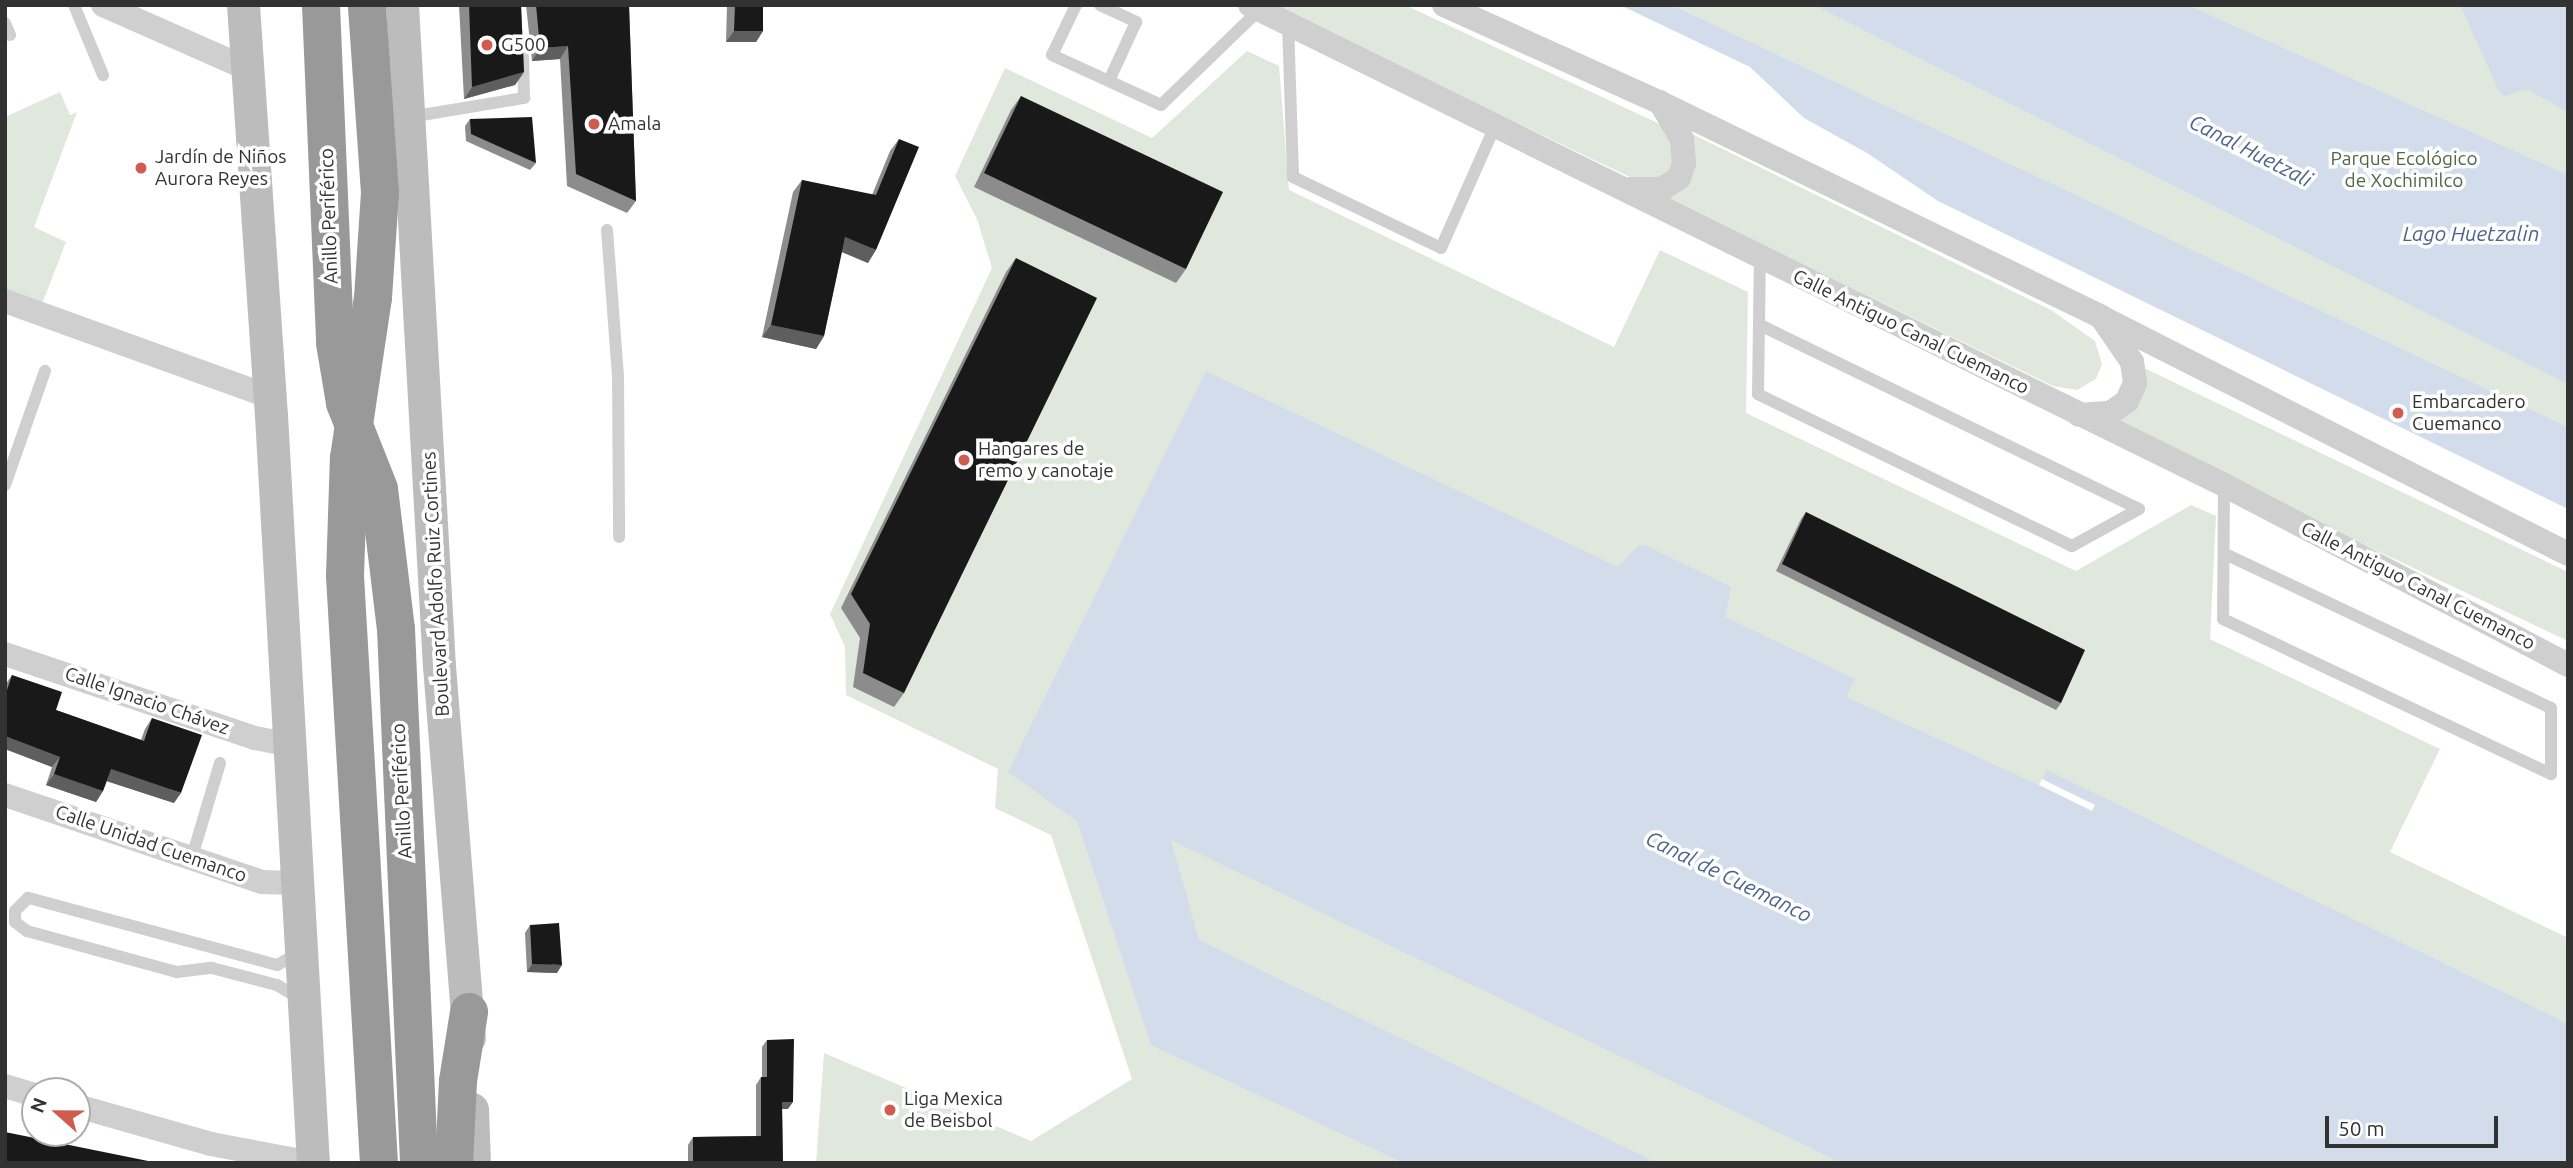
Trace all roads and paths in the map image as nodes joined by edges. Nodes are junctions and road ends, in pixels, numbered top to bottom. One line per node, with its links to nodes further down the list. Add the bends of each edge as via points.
1 (74, 5): 14 (lane)
2 (103, 5): 13 (street)
3 (243, 5): 13 (main road)
4 (321, 5): 47 (highway, Anillo Periférico, via 339,373 345,403 379,489 387,535)
5 (366, 5): 44 (highway, bridge, via 380,192 373,298 349,458 345,576)
6 (402, 5): 17 (main road, Boulevard Adolfo Ruiz Cortines)
7 (1076, 5): 15 (lane, via 1052,55)
8 (1100, 5): 15 (lane, via 1136,22)
9 (1444, 5): 16 (street)
10 (1255, 8): 11 (street, Calle Antiguo Canal Cuemanco); 15 (lane, via 1161,104)
11 (1288, 24): 18 (street, Calle Antiguo Canal Cuemanco); 18 (lane, via 1293,177 1441,248)
12 (522, 45): 17 (lane, via 524,98)
13 (246, 68): 26 (main road)
14 (103, 75)
15 (1108, 81)
16 (1659, 102): 19 (street, via 1682,139 1685,163 1679,178 1662,189); 23 (street)
17 (406, 118): 42 (main road, Boulevard Adolfo Ruiz Cortines, via 439,666)
18 (1495, 126): 19 (street, Calle Antiguo Canal Cuemanco)
19 (1623, 189): 21 (street, Calle Antiguo Canal Cuemanco)
20 (607, 229): 30 (lane, via 618,376)
21 (1760, 257): 24 (lane); 27 (street, Calle Antiguo Canal Cuemanco)
22 (5, 301): 26 (street)
23 (2101, 317): 27 (street, via 2132,362 2134,383 2127,401 2110,413); 32 (street)
24 (1760, 325): 24 (lane, via 1758,394 2072,546 2139,509)
25 (45, 371): 28 (lane)
26 (270, 397): 35 (main road)
27 (2079, 415): 29 (street, Calle Antiguo Canal Cuemanco)
28 (5, 485)
29 (2224, 485): 31 (lane); 34 (street, Calle Antiguo Canal Cuemanco)
30 (619, 537)
31 (2225, 554): 31 (lane, via 2551,708 2551,774 2223,619)
32 (2568, 554)
33 (5, 654): 35 (street, Calle Ignacio Chávez, via 256,738)
34 (2568, 665)
35 (290, 745): 39 (main road)
36 (220, 763): 38 (lane)
37 (5, 795): 38 (street, Calle Unidad Cuemanco)
38 (192, 857): 39 (street, Calle Unidad Cuemanco, via 262,882)
39 (298, 883): 40 (main road)
40 (302, 951): 41 (main road); 41 (lane, via 277,965 28,898 15,911 15,922 27,931 177,972 212,968 278,985)
41 (304, 1002): 46 (main road)
42 (468, 1013): 48 (highway, via 458,1081); 49 (main road, Boulevard Adolfo Ruiz Cortines)
43 (91, 1111): 45 (street)
44 (378, 1145)
45 (208, 1153): 46 (street)
46 (313, 1162)
47 (419, 1163)
48 (454, 1163)
49 (474, 1163)

